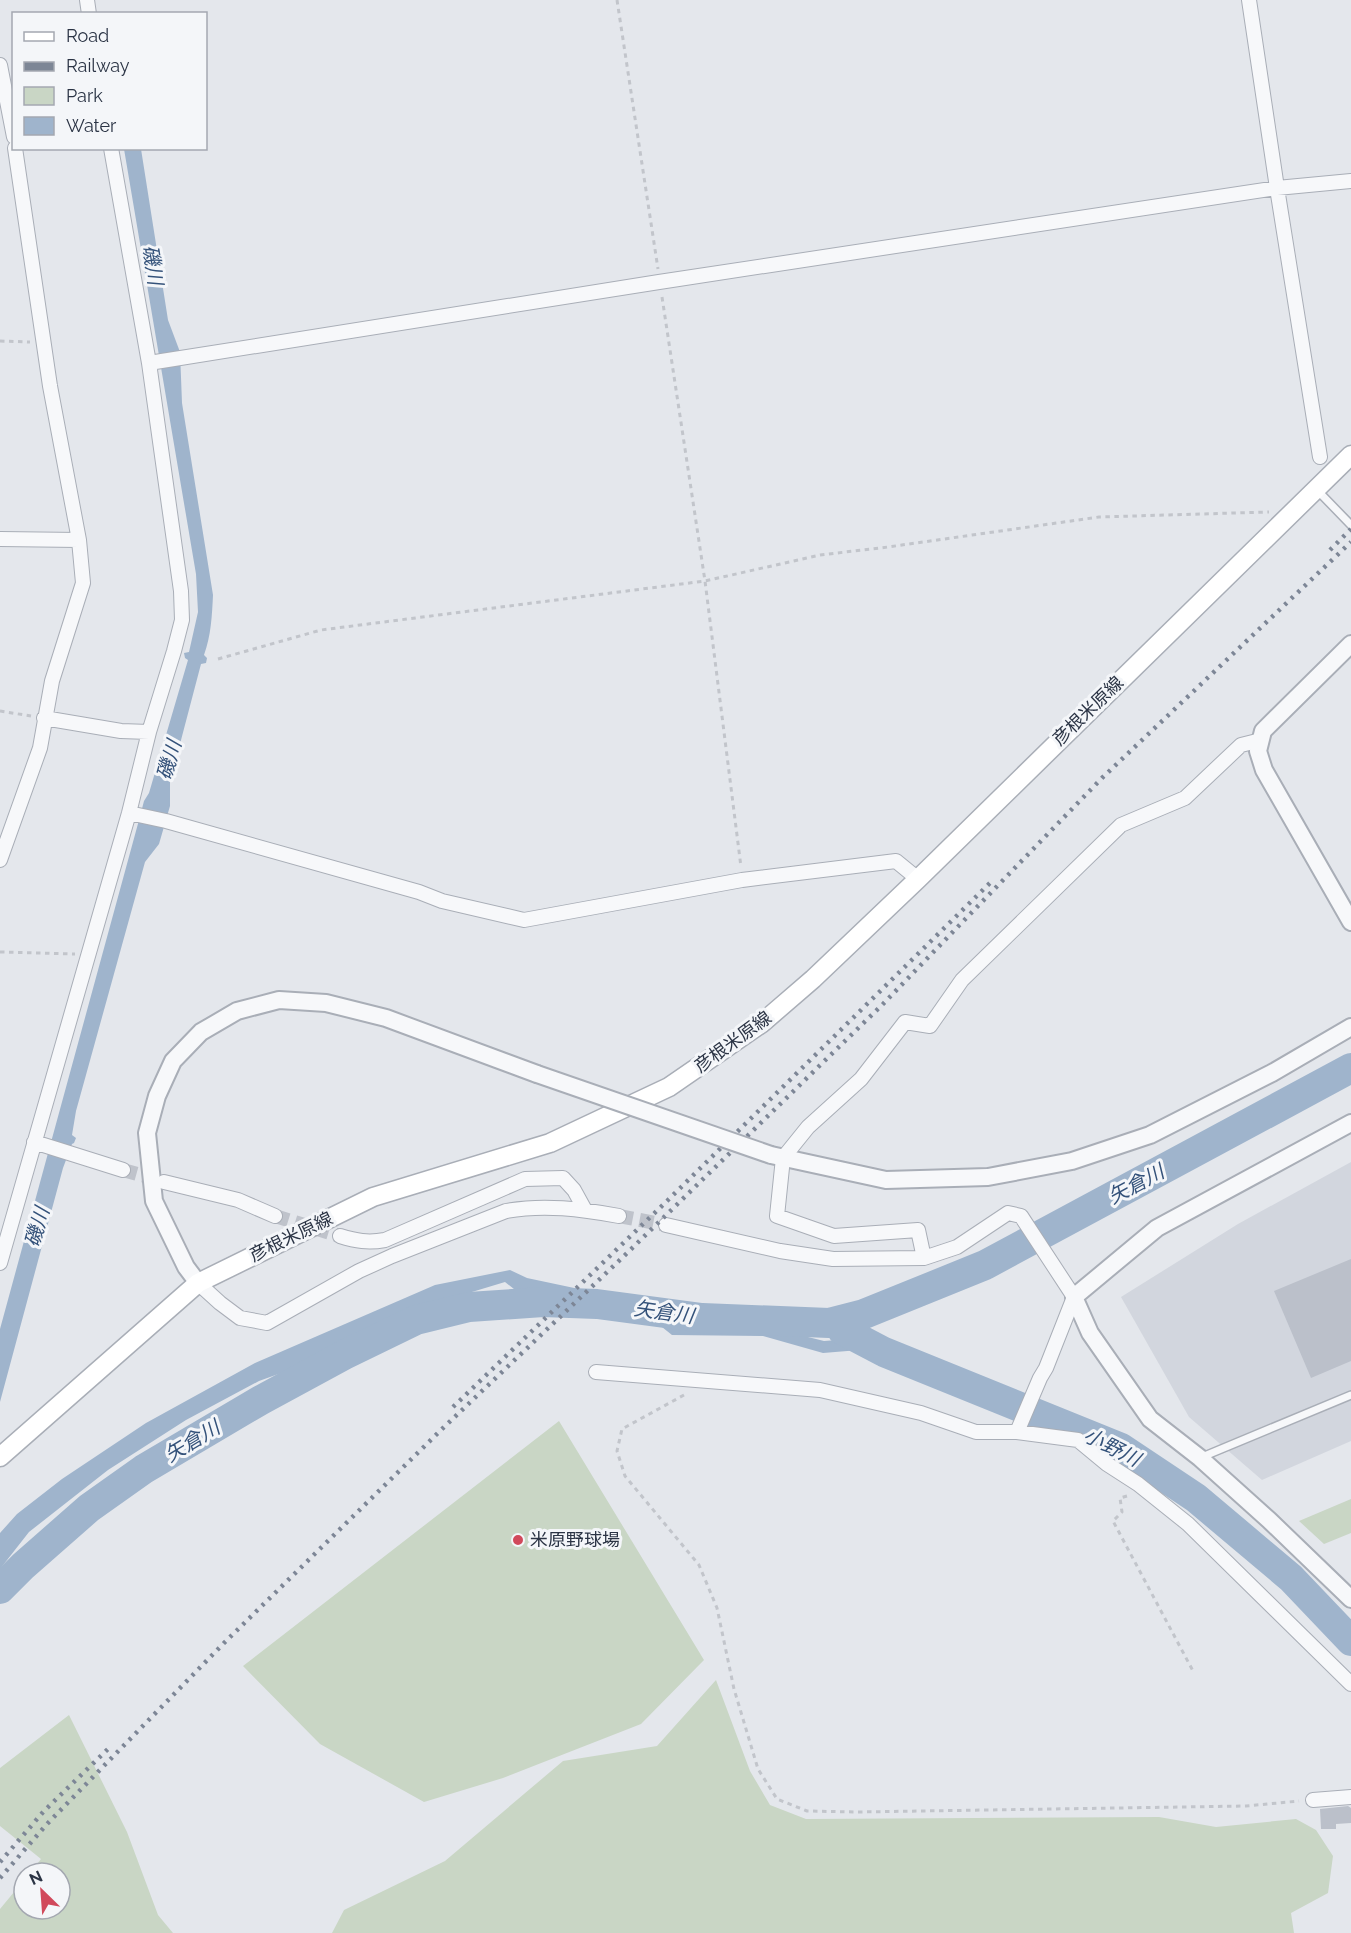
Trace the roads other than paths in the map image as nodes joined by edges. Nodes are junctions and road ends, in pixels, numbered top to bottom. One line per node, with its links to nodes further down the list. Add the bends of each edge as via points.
1 (1249, 0): 7 (street)
2 (0, 65): 3 (street)
3 (12, 127)
4 (15, 150): 14 (street)
5 (111, 150): 8 (street)
6 (1351, 181): 7 (street)
7 (1277, 188): 8 (street); 10 (street)
8 (152, 362): 17 (street, via 182,620)
9 (1351, 455): 11 (main road, 彦根米原線)
10 (1320, 457)
11 (1316, 489): 12 (lane); 21 (main road, 彦根米原線)
12 (1351, 525)
13 (0, 539): 14 (street)
14 (79, 540): 16 (street, via 83,584)
15 (1351, 644): 18 (street, via 1263,731)
16 (44, 718): 17 (street); 20 (street, via 40,748)
17 (149, 732): 19 (street)
18 (1261, 740): 22 (street, via 1258,751 1264,770); 26 (street, via 1241,746 1185,798 1121,825 962,980 930,1026 905,1022 861,1079)
19 (133, 814): 21 (street, via 442,901 524,920 742,880 896,861); 25 (street, via 88,956)
20 (0, 860)
21 (918, 879): 36 (main road, 彦根米原線, via 762,1023 669,1087 550,1143 373,1197)
22 (1351, 922)
23 (1351, 1027): 26 (street, via 1272,1073 1150,1135 1072,1161 988,1178 886,1180)
24 (1351, 1123): 37 (street, via 1157,1228)
25 (40, 1143): 27 (street); 35 (street)
26 (777, 1157): 34 (street, via 777,1216 834,1236 918,1230); 36 (street, bridge, via 386,1018 326,1003 279,1000 237,1011 201,1032 173,1061 157,1096 147,1133 154,1201 186,1267)
27 (123, 1170)
28 (164, 1182): 30 (street, via 238,1200)
29 (585, 1210): 31 (street); 33 (street, via 563,1178 525,1179 385,1240 355,1241); 36 (street, via 526,1207 506,1211 381,1261 267,1323 240,1318)
30 (275, 1215)
31 (619, 1216)
32 (666, 1225): 34 (street, via 833,1259)
33 (340, 1236)
34 (924, 1258): 37 (street, via 957,1247 1008,1212 1021,1216)
35 (0, 1263)
36 (198, 1283): 41 (main road, 彦根米原線)
37 (1074, 1297): 40 (street); 42 (street, via 1090,1333 1150,1419)
38 (596, 1372): 40 (street, via 820,1390 921,1413 976,1431)
39 (1351, 1395): 42 (lane)
40 (1017, 1432): 44 (street, via 1078,1440 1138,1484 1188,1524)
41 (0, 1456)
42 (1200, 1458): 43 (street)
43 (1351, 1599)
44 (1351, 1684)
45 (1351, 1797): 46 (street)
46 (1313, 1800)

